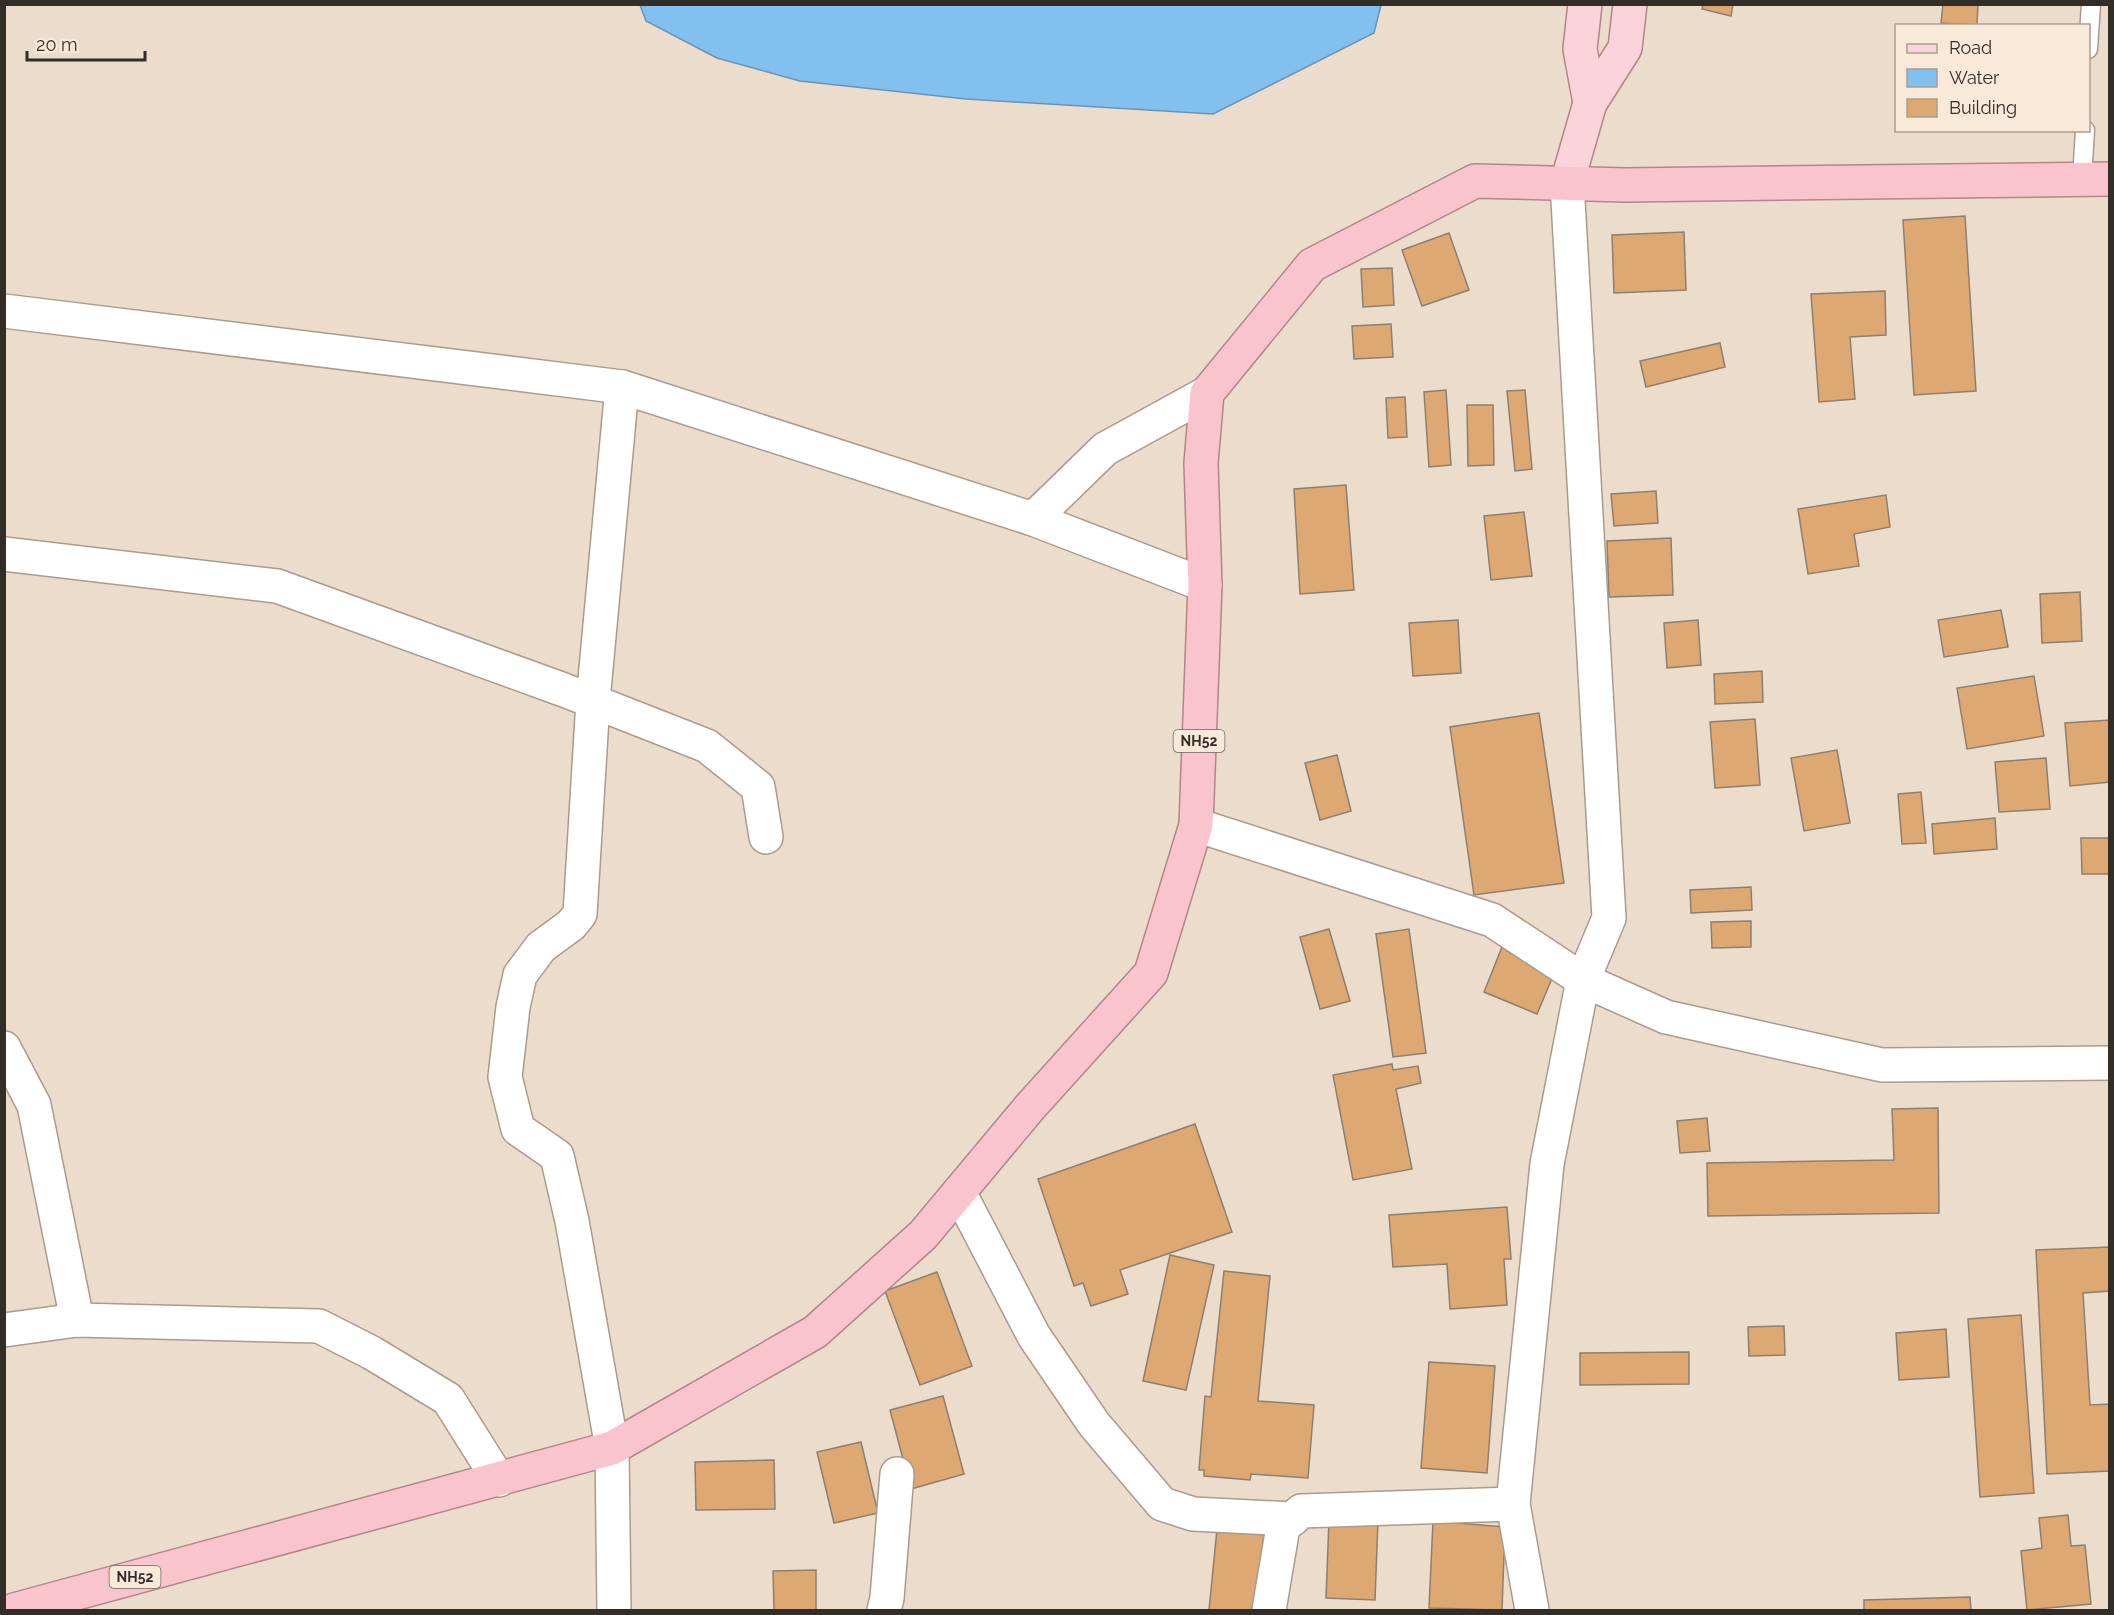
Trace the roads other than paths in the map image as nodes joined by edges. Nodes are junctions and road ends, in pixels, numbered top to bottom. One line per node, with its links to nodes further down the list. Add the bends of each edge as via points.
1 (1585, 4): 5 (main road, via 1580,49)
2 (1630, 4): 5 (main road, via 1625,48)
3 (2091, 4): 4 (lane)
4 (2090, 24)
5 (1590, 103): 8 (main road)
6 (2085, 132): 7 (lane)
7 (2096, 179): 8 (highway)
8 (1567, 183): 11 (highway, via 1475,180 1312,265); 18 (street, via 1610,918)
9 (4, 311): 10 (street)
10 (622, 387): 12 (street); 15 (street)
11 (1207, 393): 12 (street, via 1105,449); 14 (highway, NH52, via 1201,463)
12 (1033, 519): 14 (street)
13 (4, 554): 15 (street, via 278,586)
14 (1205, 585): 16 (highway, NH52)
15 (593, 701): 17 (street, via 707,746 758,787); 24 (street, via 580,914 541,947 520,975 505,1077 518,1129 557,1156)
16 (1196, 825): 18 (street, via 1492,921); 21 (highway, NH52, via 1151,973)
17 (766, 837)
18 (1583, 980): 20 (street, via 1666,1017 1882,1065); 27 (street, via 1547,1164)
19 (4, 1048): 22 (street, via 34,1105)
20 (2109, 1063)
21 (959, 1192): 24 (highway, NH52, via 923,1234 815,1332); 28 (street, via 1034,1336 1094,1424 1162,1504 1193,1514)
22 (77, 1320): 23 (street); 26 (street, via 319,1326 448,1399)
23 (4, 1330)
24 (612, 1448): 26 (highway, NH52); 30 (street)
25 (897, 1474): 31 (street)
26 (499, 1480): 29 (highway, NH52)
27 (1513, 1504): 28 (street, via 1314,1509 1301,1511); 33 (street)
28 (1293, 1518): 32 (street, via 1283,1527)
29 (14, 1611)
30 (614, 1611)
31 (884, 1611)
32 (1269, 1611)
33 (1532, 1611)

